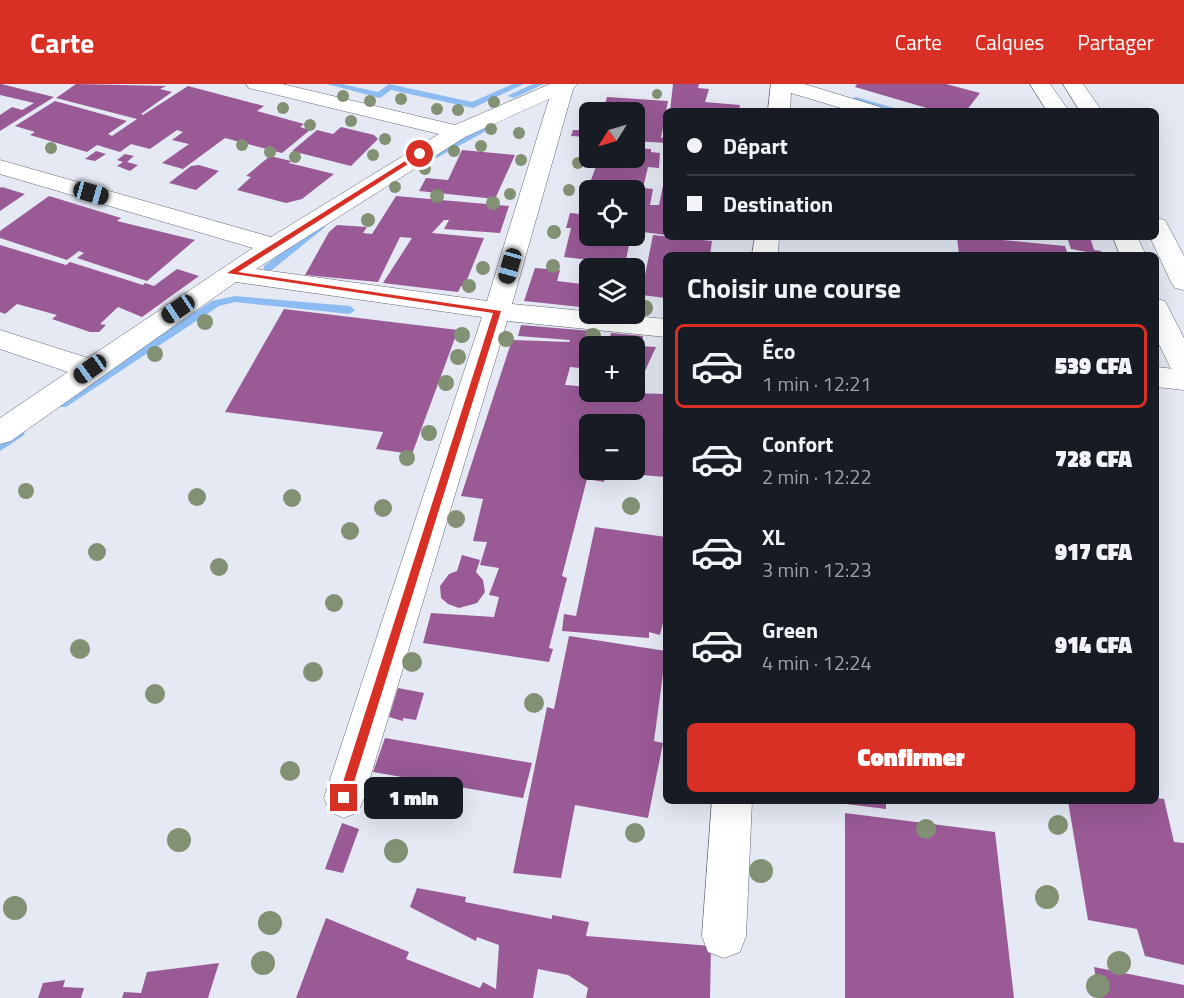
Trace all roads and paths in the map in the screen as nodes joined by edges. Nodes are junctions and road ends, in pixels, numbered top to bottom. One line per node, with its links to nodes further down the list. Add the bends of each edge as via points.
1 (256, 84): 10 (street)
2 (782, 84): 6 (street); 7 (street)
3 (1040, 84): 8 (street)
4 (1073, 84): 9 (street)
5 (565, 85): 10 (street); 16 (street)
6 (779, 108)
7 (863, 108)
8 (1056, 108)
9 (1089, 108)
10 (457, 132): 13 (street)
11 (0, 167): 13 (street)
12 (1159, 231): 15 (street)
13 (273, 246): 14 (street)
14 (231, 273): 16 (street); 21 (street)
15 (1184, 282)
16 (497, 311): 18 (street); 25 (street)
17 (1159, 314): 20 (street)
18 (663, 327)
19 (0, 339): 21 (street)
20 (1184, 368)
21 (90, 369): 24 (street)
22 (1159, 377): 23 (street)
23 (1184, 380)
24 (0, 433)
25 (344, 798)
26 (732, 804): 27 (street)
27 (724, 936)

